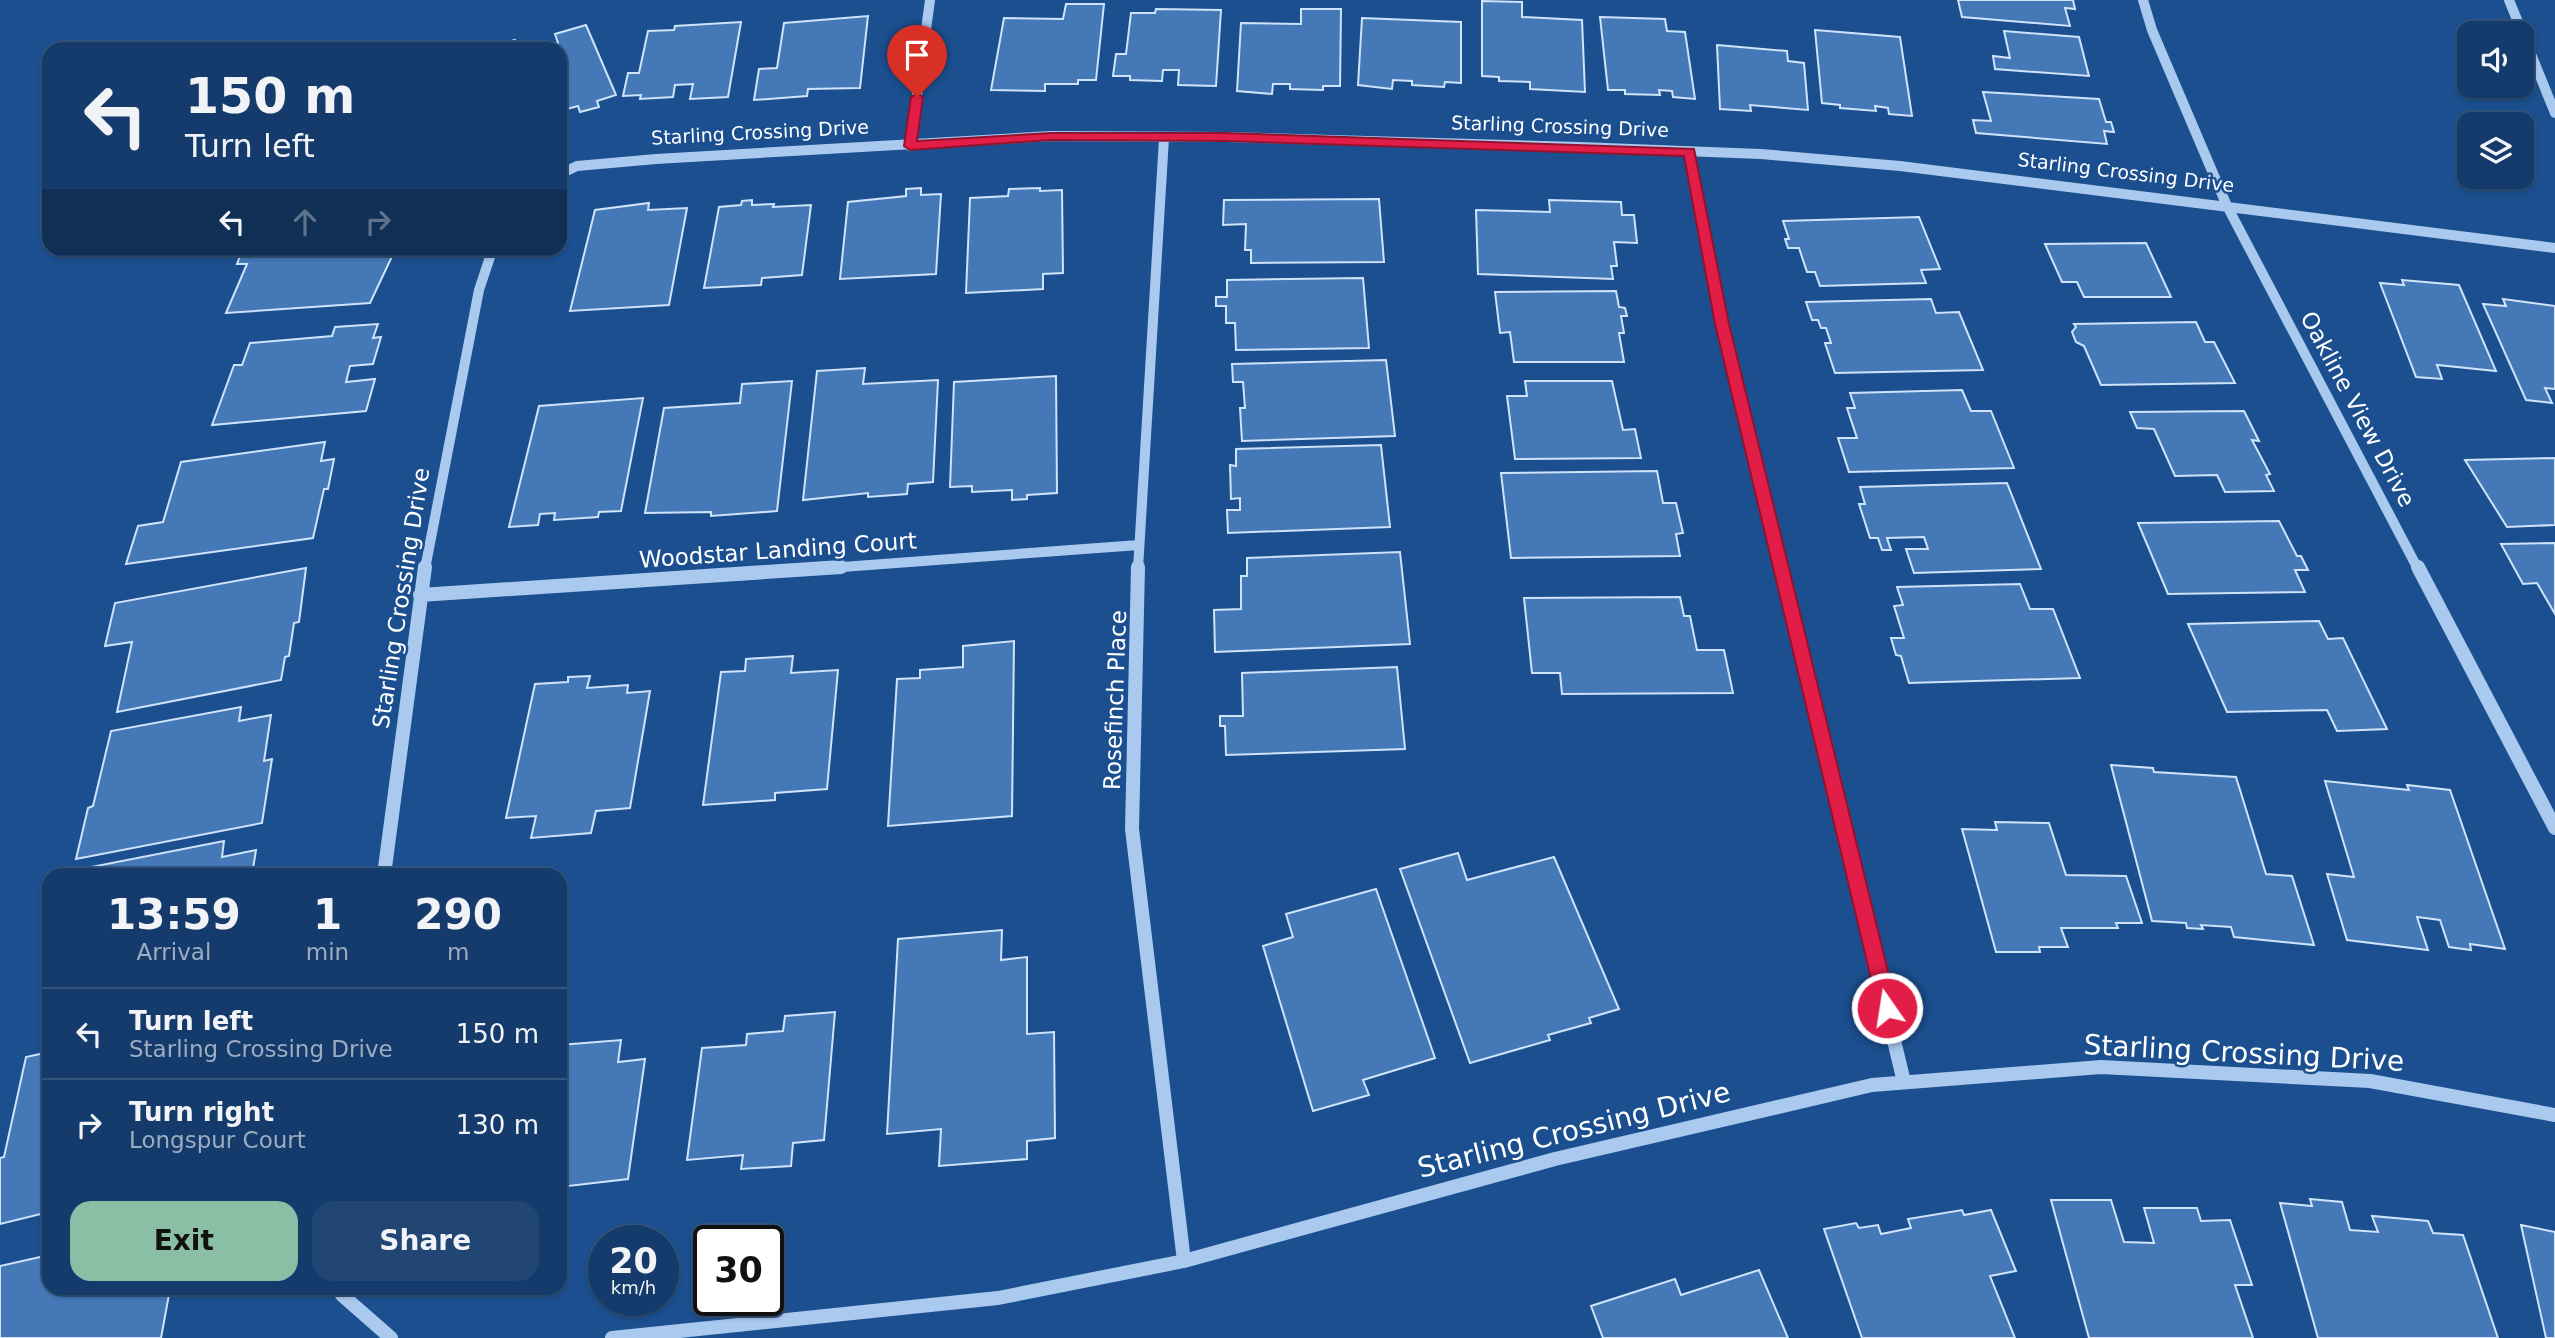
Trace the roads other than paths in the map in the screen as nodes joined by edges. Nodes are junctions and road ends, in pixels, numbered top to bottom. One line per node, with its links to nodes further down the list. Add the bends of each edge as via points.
1 (930, 0): 6 (street)
2 (2143, 0): 9 (street, Oakline View Drive)
3 (2509, 0): 4 (street)
4 (2555, 113)
5 (1164, 138): 6 (street, Starling Crossing Drive, via 1051,136); 7 (street, Starling Crossing Drive); 12 (street, Rosefinch Place)
6 (910, 146): 8 (street, Starling Crossing Drive, via 767,151 577,166)
7 (1690, 152): 9 (street, Starling Crossing Drive, via 1900,166); 16 (street, via 1722,324)
8 (567, 171)
9 (2227, 206): 10 (street, Starling Crossing Drive); 14 (street, Oakline View Drive)
10 (2555, 248)
11 (490, 256): 13 (street, Starling Crossing Drive, via 479,290)
12 (1139, 545): 13 (street, Woodstar Landing Court); 18 (street, Rosefinch Place, via 1132,830)
13 (420, 595): 15 (street, Starling Crossing Drive)
14 (2555, 828)
15 (385, 868)
16 (1905, 1082): 17 (street, Starling Crossing Drive, via 2101,1067 2370,1081); 18 (street, Starling Crossing Drive, via 1872,1085 1555,1158)
17 (2555, 1115)
18 (1184, 1261): 21 (street, Starling Crossing Drive, via 998,1298)
19 (342, 1295): 20 (street)
20 (391, 1338)
21 (612, 1338)

